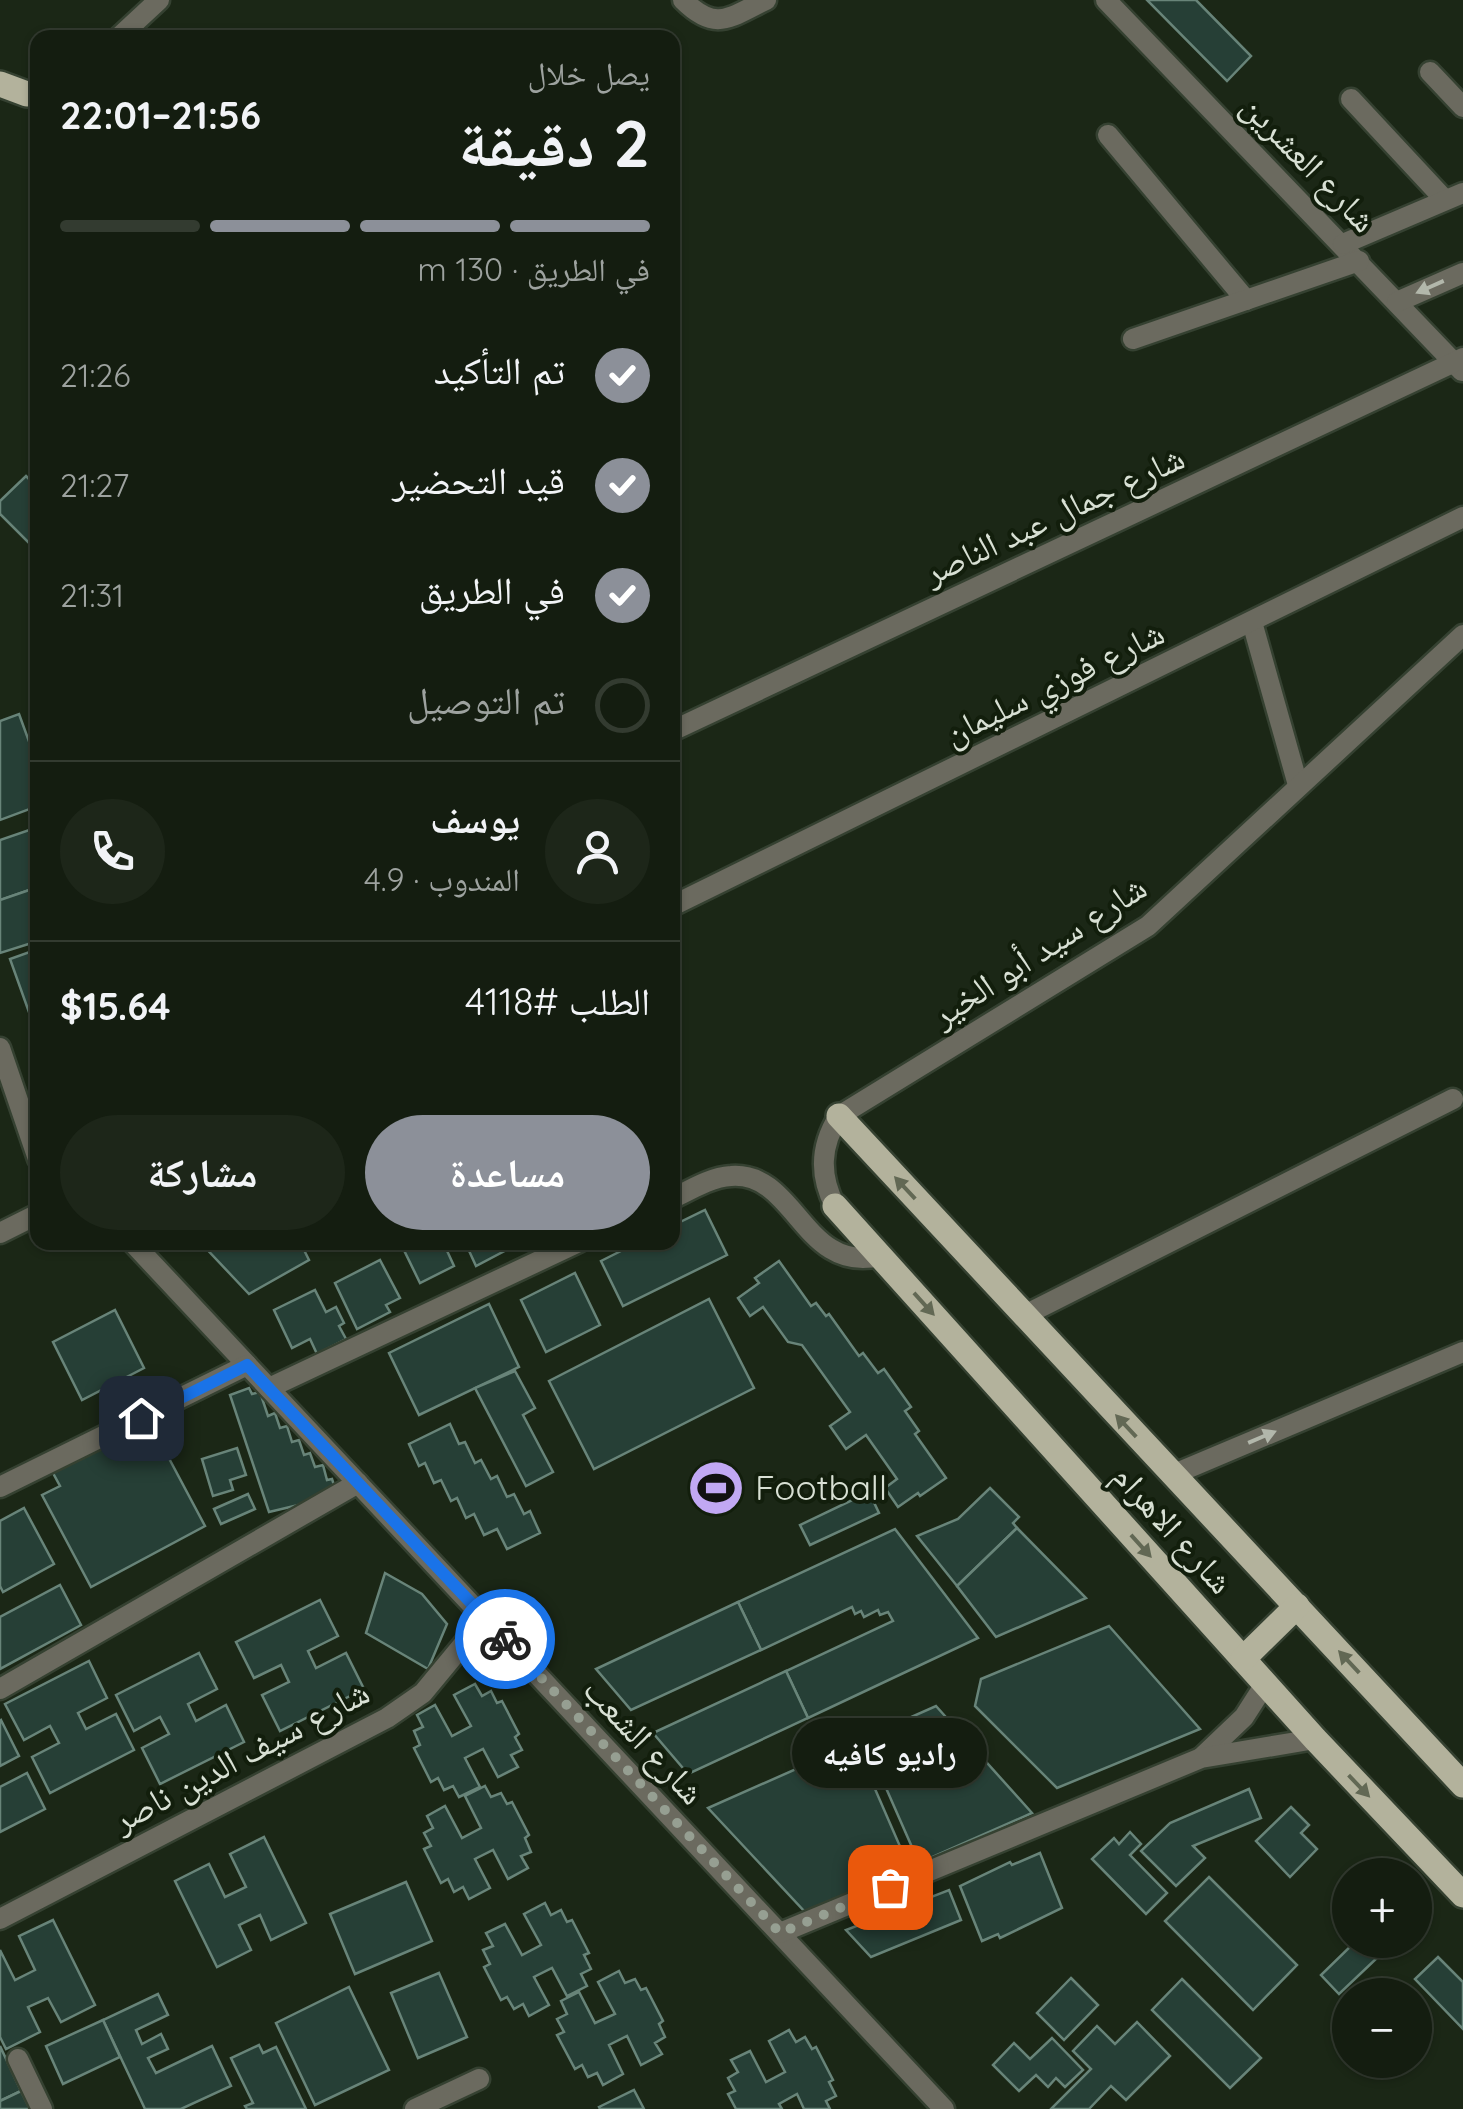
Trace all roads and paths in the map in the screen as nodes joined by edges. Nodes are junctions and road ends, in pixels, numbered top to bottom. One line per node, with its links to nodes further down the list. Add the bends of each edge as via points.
1 (159, 0): 5 (street)
2 (683, 0): 3 (street, via 700,17 724,20)
3 (766, 0)
4 (1106, 0): 13 (street, شارع العشرين)
5 (127, 30)
6 (1430, 72): 10 (street)
7 (0, 84): 8 (main road)
8 (30, 92)
9 (1351, 99): 12 (street)
10 (1463, 107)
11 (1108, 136): 16 (street)
12 (1454, 196): 13 (street)
13 (1342, 244): 14 (street, شارع العشرين)
14 (1359, 261): 16 (street); 17 (street, شارع العشرين)
15 (1463, 273): 17 (street, one-way to 17)
16 (1246, 300): 18 (street)
17 (1397, 302): 19 (street, شارع العشرين)
18 (1133, 339)
19 (1460, 365): 23 (street, شارع جمال عبد الناصر)
20 (1461, 525): 21 (street, شارع فوزي سليمان)
21 (1252, 622): 24 (street); 25 (street, شارع فوزي سليمان)
22 (1463, 634): 24 (street, شارع سيد أبو الخير)
23 (680, 728)
24 (1298, 785): 28 (street, شارع سيد أبو الخير, via 1148,926)
25 (680, 902)
26 (0, 1048): 29 (street)
27 (1453, 1099): 37 (street)
28 (839, 1116): 31 (street, via 823,1165); 37 (main road, شارع الاهرام, one-way to 28)
29 (30, 1136)
30 (680, 1195): 36 (street, via 722,1177 757,1179 835,1252)
31 (834, 1206): 36 (main road, شارع الاهرام)
32 (30, 1218): 33 (street)
33 (0, 1233)
34 (139, 1250): 39 (street, شارع الشعب)
35 (562, 1250): 40 (street)
36 (880, 1256): 46 (main road, شارع الاهرام, one-way to 46)
37 (1023, 1316): 41 (main road, شارع الاهرام, one-way to 37)
38 (1463, 1352): 41 (street, one-way to 38)
39 (247, 1365): 40 (street, شارع الشعب); 43 (street)
40 (269, 1388): 42 (street, شارع الشعب)
41 (1172, 1474): 44 (main road, شارع الاهرام)
42 (358, 1483): 45 (street, شارع الشعب); 48 (street)
43 (0, 1488)
44 (1296, 1606): 46 (main road); 51 (main road, شارع الاهرام, one-way to 44)
45 (485, 1618): 53 (street, شارع سيف الدين ناصر, via 423,1692 387,1718); 54 (street, شارع الشعب)
46 (1243, 1660): 47 (main road, شارع الاهرام)
47 (1265, 1684): 49 (main road, شارع الاهرام); 50 (street, via 1244,1717)
48 (0, 1689)
49 (1314, 1739): 50 (street); 52 (main road, شارع الاهرام, one-way to 52)
50 (1201, 1758): 54 (street)
51 (1463, 1785)
52 (1463, 1895)
53 (0, 1918)
54 (780, 1933): 59 (street, شارع الشعب)
55 (18, 2059): 57 (street)
56 (479, 2079): 58 (street)
57 (42, 2109)
58 (416, 2109)
59 (944, 2109)

